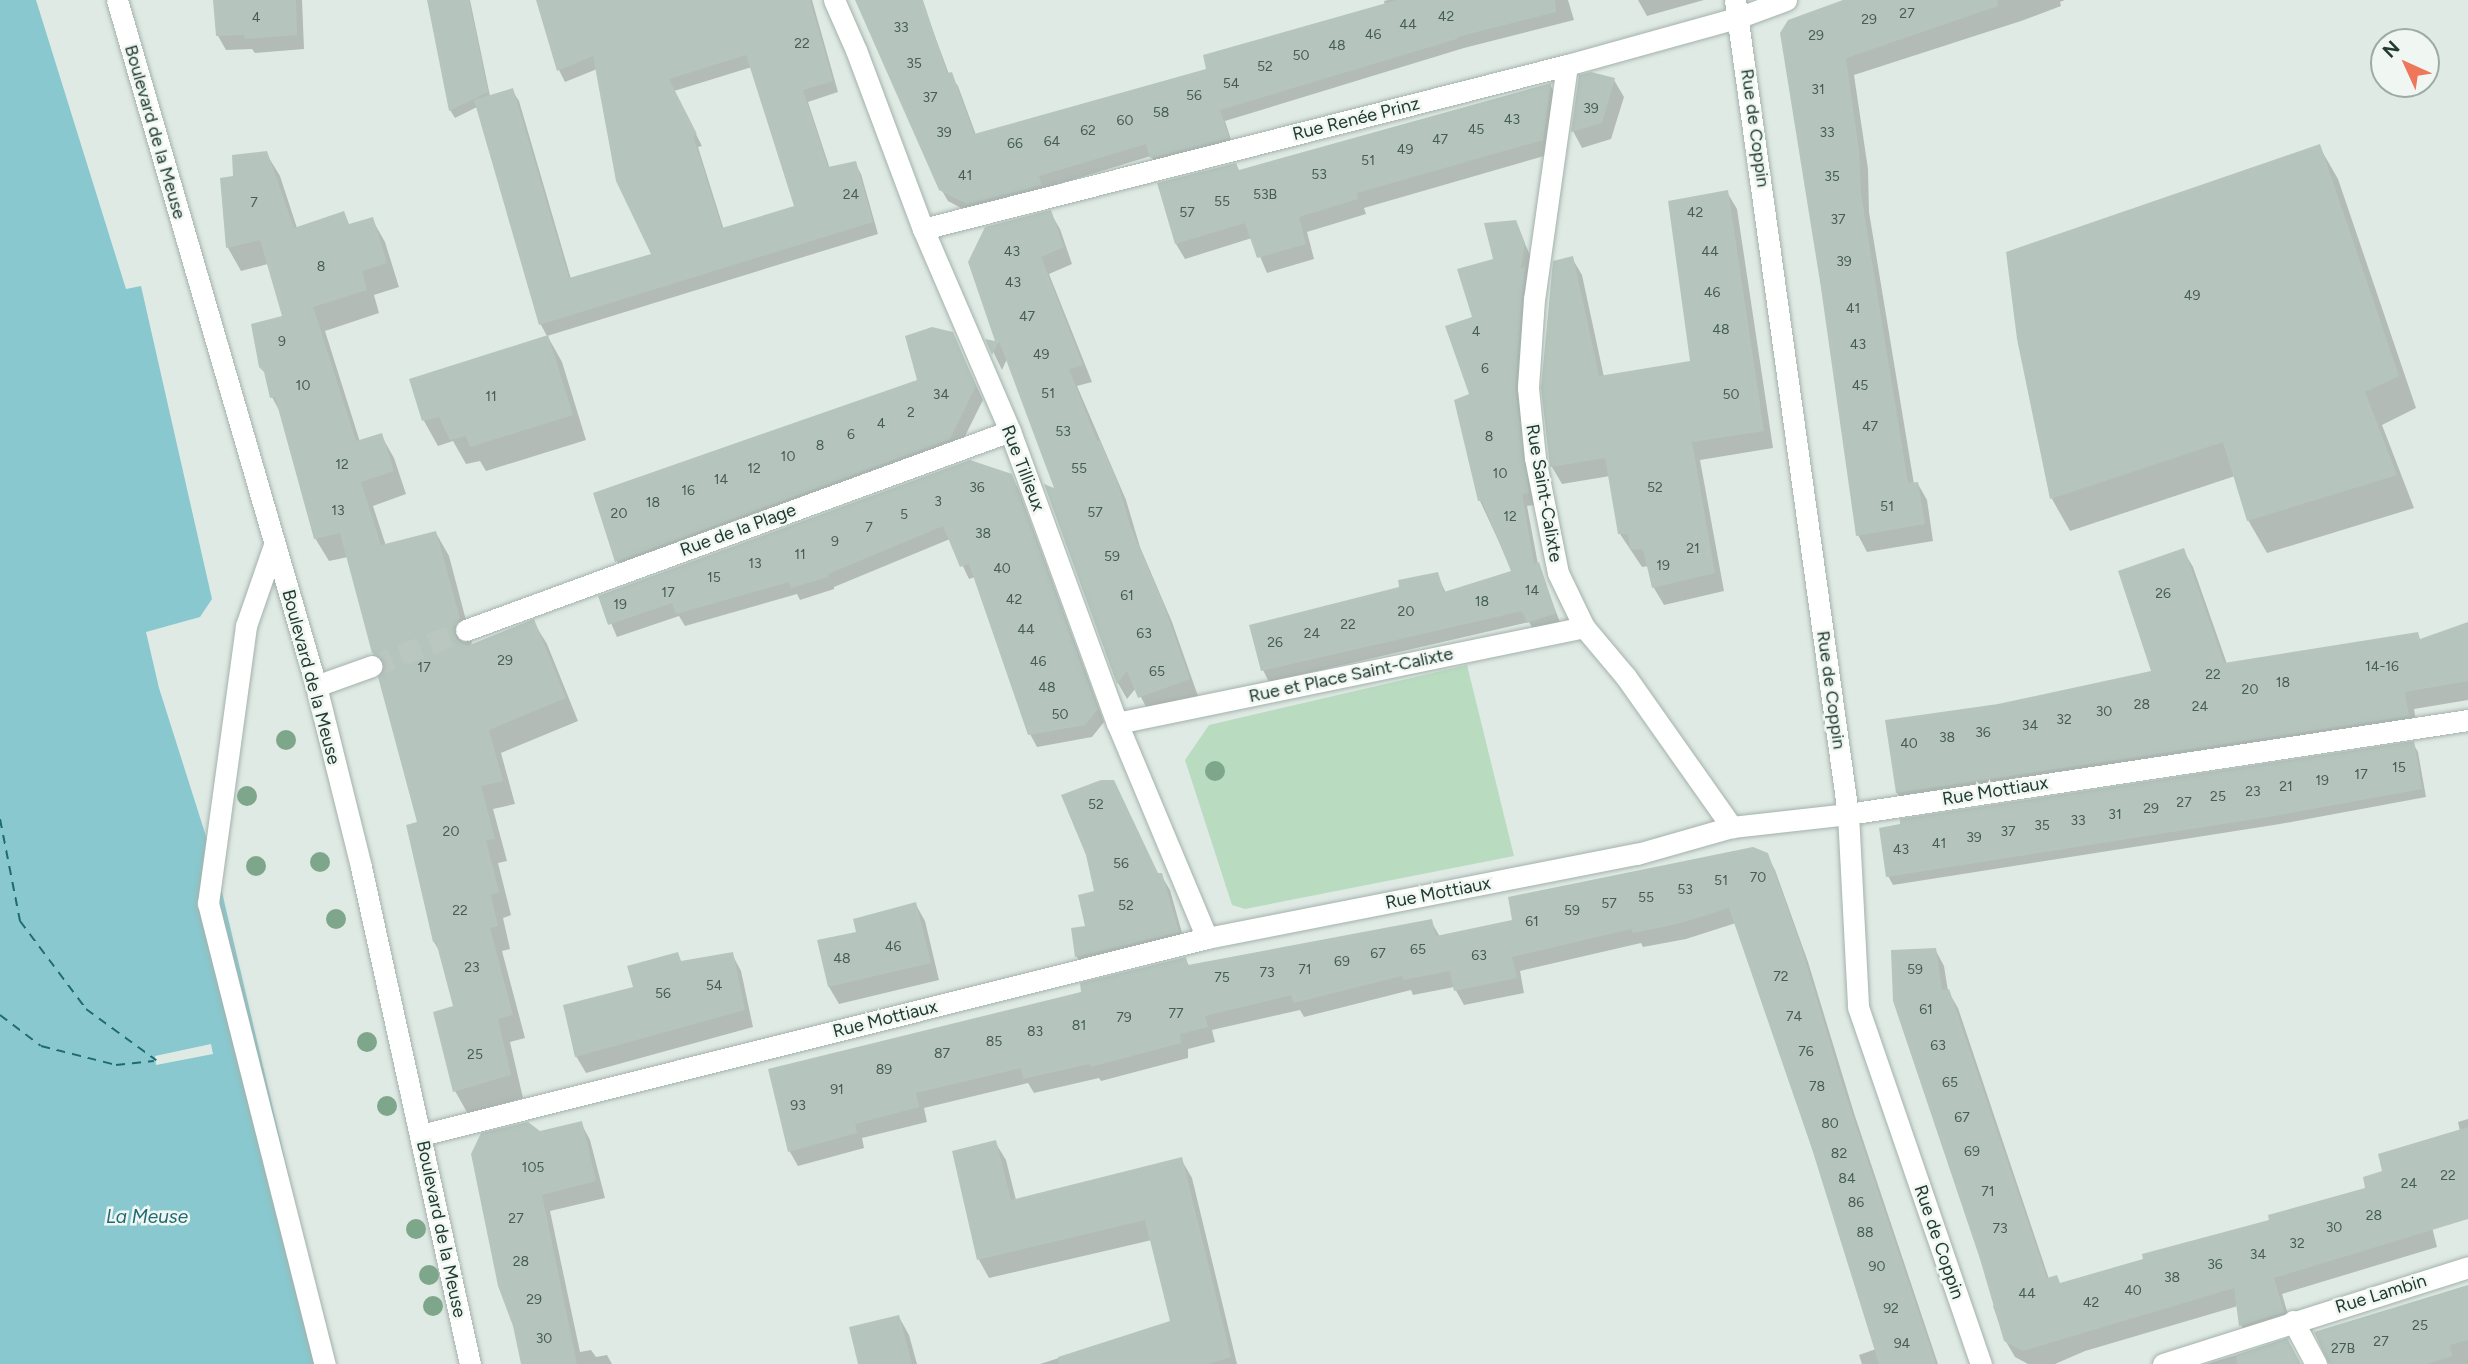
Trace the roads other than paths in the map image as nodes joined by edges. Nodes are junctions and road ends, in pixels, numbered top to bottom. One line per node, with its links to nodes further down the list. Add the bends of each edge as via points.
1 (117, 0): 8 (street, Boulevard de la Meuse)
2 (834, 0): 6 (street, Rue Tillieux)
3 (1786, 0): 4 (street, Rue Renée Prinz)
4 (1738, 9): 5 (street, Rue Renée Prinz); 15 (street, Rue de Coppin)
5 (1567, 65): 6 (street, Rue Renée Prinz); 9 (street, Rue Saint-Calixte, via 1534,299 1528,388 1535,458 1558,573)
6 (923, 229): 7 (street, Rue Tillieux)
7 (1010, 431): 10 (street, Rue de la Plage); 14 (street, Rue Tillieux)
8 (274, 545): 12 (street, Boulevard de la Meuse); 21 (street, via 246,626 208,903)
9 (1584, 627): 14 (street, Rue et Place Saint-Calixte); 16 (street, Rue Saint-Calixte, via 1626,677)
10 (466, 630)
11 (372, 666): 12 (street)
12 (316, 686): 18 (street, Boulevard de la Meuse)
13 (2468, 720): 15 (street, Rue Mottiaux)
14 (1117, 723): 17 (street, Rue Tillieux)
15 (1848, 814): 16 (street, Rue Mottiaux); 23 (street, Rue de Coppin, via 1858,1007)
16 (1732, 827): 17 (street, Rue Mottiaux, via 1637,854)
17 (1207, 938): 18 (street, Rue Mottiaux)
18 (421, 1135): 22 (street, Boulevard de la Meuse)
19 (2468, 1266): 20 (street, Rue Lambin)
20 (2293, 1321): 24 (street, Rue Lambin); 25 (street)
21 (325, 1364)
22 (470, 1364)
23 (1981, 1364)
24 (2163, 1364)
25 (2316, 1364)

